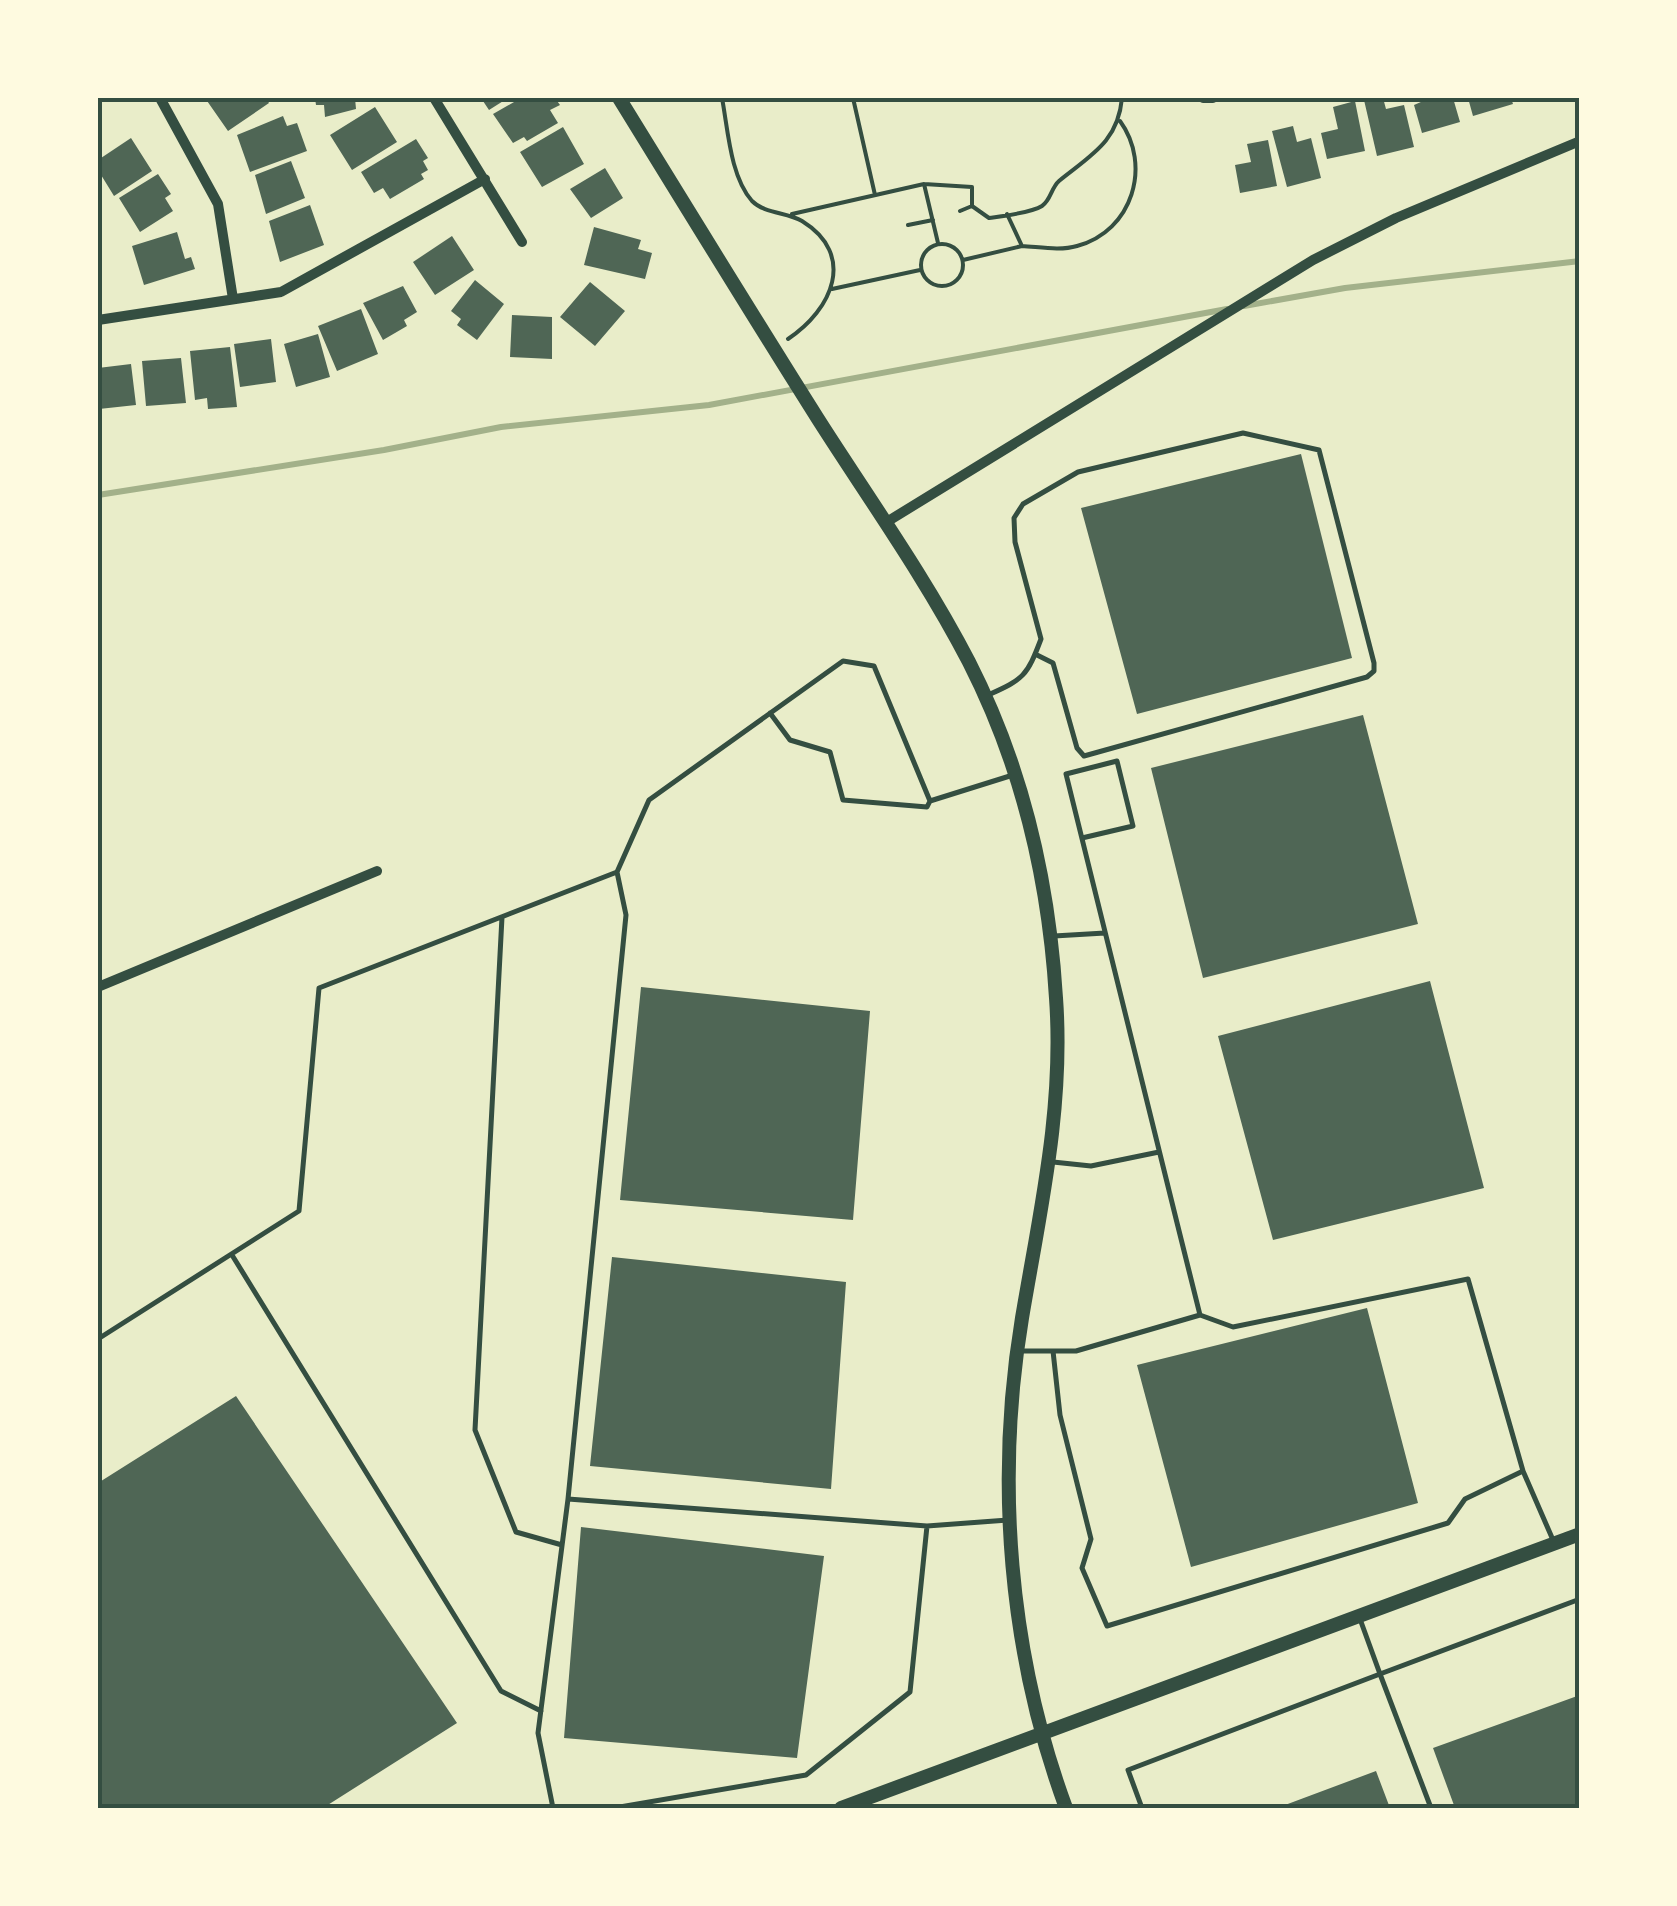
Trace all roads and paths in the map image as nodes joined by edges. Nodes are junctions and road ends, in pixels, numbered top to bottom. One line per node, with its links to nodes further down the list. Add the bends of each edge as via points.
1 (160, 98): 24 (street, via 218,204)
2 (434, 98): 9 (street)
3 (619, 98): 26 (street)
4 (722, 98): 14 (path, via 739,178 753,202)
5 (853, 98): 11 (path)
6 (1122, 98): 7 (path)
7 (1120, 121): 15 (path, via 1083,165 1055,184 1044,205); 20 (path, via 1135,153 1136,184 1119,220 1077,246)
8 (1580, 141): 27 (street, via 1313,260)
9 (485, 179): 18 (street); 24 (street, via 304,283)
10 (924, 184): 11 (path); 12 (path, via 972,187); 16 (path)
11 (876, 195): 14 (path)
12 (972, 206): 13 (path); 15 (path, via 989,218)
13 (960, 212)
14 (790, 214): 23 (path, via 818,236 833,262)
15 (1007, 214): 20 (path)
16 (933, 220): 17 (path); 19 (path)
17 (908, 226)
18 (522, 242)
19 (938, 244): 21 (path, via 958,250); 22 (path, via 928,248)
20 (1022, 246): 21 (path)
21 (963, 260): 22 (path, via 957,280 947,286 926,280)
22 (921, 270): 23 (path)
23 (832, 289): 26 (path, via 820,314)
24 (233, 300): 25 (street)
25 (98, 320)
26 (778, 354): 27 (street)
27 (885, 523): 29 (street, via 940,608)
28 (1035, 654): 28 (lane, via 1041,640 1015,542 1014,518 1023,504 1078,472 1243,432 1320,450 1374,672 1084,756 1076,748 1053,663); 29 (lane, via 1020,680)
29 (985, 696): 31 (street)
30 (770, 714): 32 (lane, via 790,740 830,752 843,800 922,808); 32 (lane, via 844,661 874,666); 35 (lane, via 649,800)
31 (1015, 774): 32 (lane); 38 (street)
32 (930, 801)
33 (1082, 838): 33 (lane, via 1066,774 1117,761 1133,826); 37 (lane)
34 (377, 872): 39 (street)
35 (618, 872): 36 (lane); 48 (lane, via 626,915)
36 (502, 917): 42 (lane, via 318,988 299,1211); 52 (lane, via 475,1430 516,1532)
37 (1105, 932): 38 (lane); 40 (lane)
38 (1051, 936): 41 (street, via 1057,1075)
39 (98, 987)
40 (1159, 1152): 41 (lane, via 1090,1166); 43 (lane)
41 (1050, 1162): 46 (street)
42 (232, 1255): 44 (lane); 57 (lane, via 501,1691)
43 (1200, 1314): 45 (lane, via 1076,1351); 47 (lane, via 1234,1327 1468,1280)
44 (98, 1339)
45 (1053, 1351): 46 (lane); 47 (lane, via 1060,1415 1091,1539 1082,1568 1107,1626 1448,1523 1465,1499)
46 (1018, 1352): 49 (street)
47 (1523, 1471): 53 (lane)
48 (568, 1498): 50 (lane); 52 (lane)
49 (1010, 1520): 50 (lane); 58 (street, via 1022,1636)
50 (927, 1526): 60 (lane, via 910,1692 806,1776)
51 (1580, 1534): 53 (street)
52 (562, 1544): 57 (lane)
53 (1554, 1544): 55 (street)
54 (1580, 1599): 56 (lane)
55 (1359, 1616): 56 (lane); 58 (street)
56 (1380, 1674): 63 (lane, via 1128,1770); 64 (lane)
57 (541, 1711): 59 (lane, via 538,1733)
58 (1042, 1734): 61 (street); 62 (street)
59 (553, 1808)
60 (614, 1808)
61 (841, 1808)
62 (1066, 1808)
63 (1142, 1808)
64 (1431, 1808)

